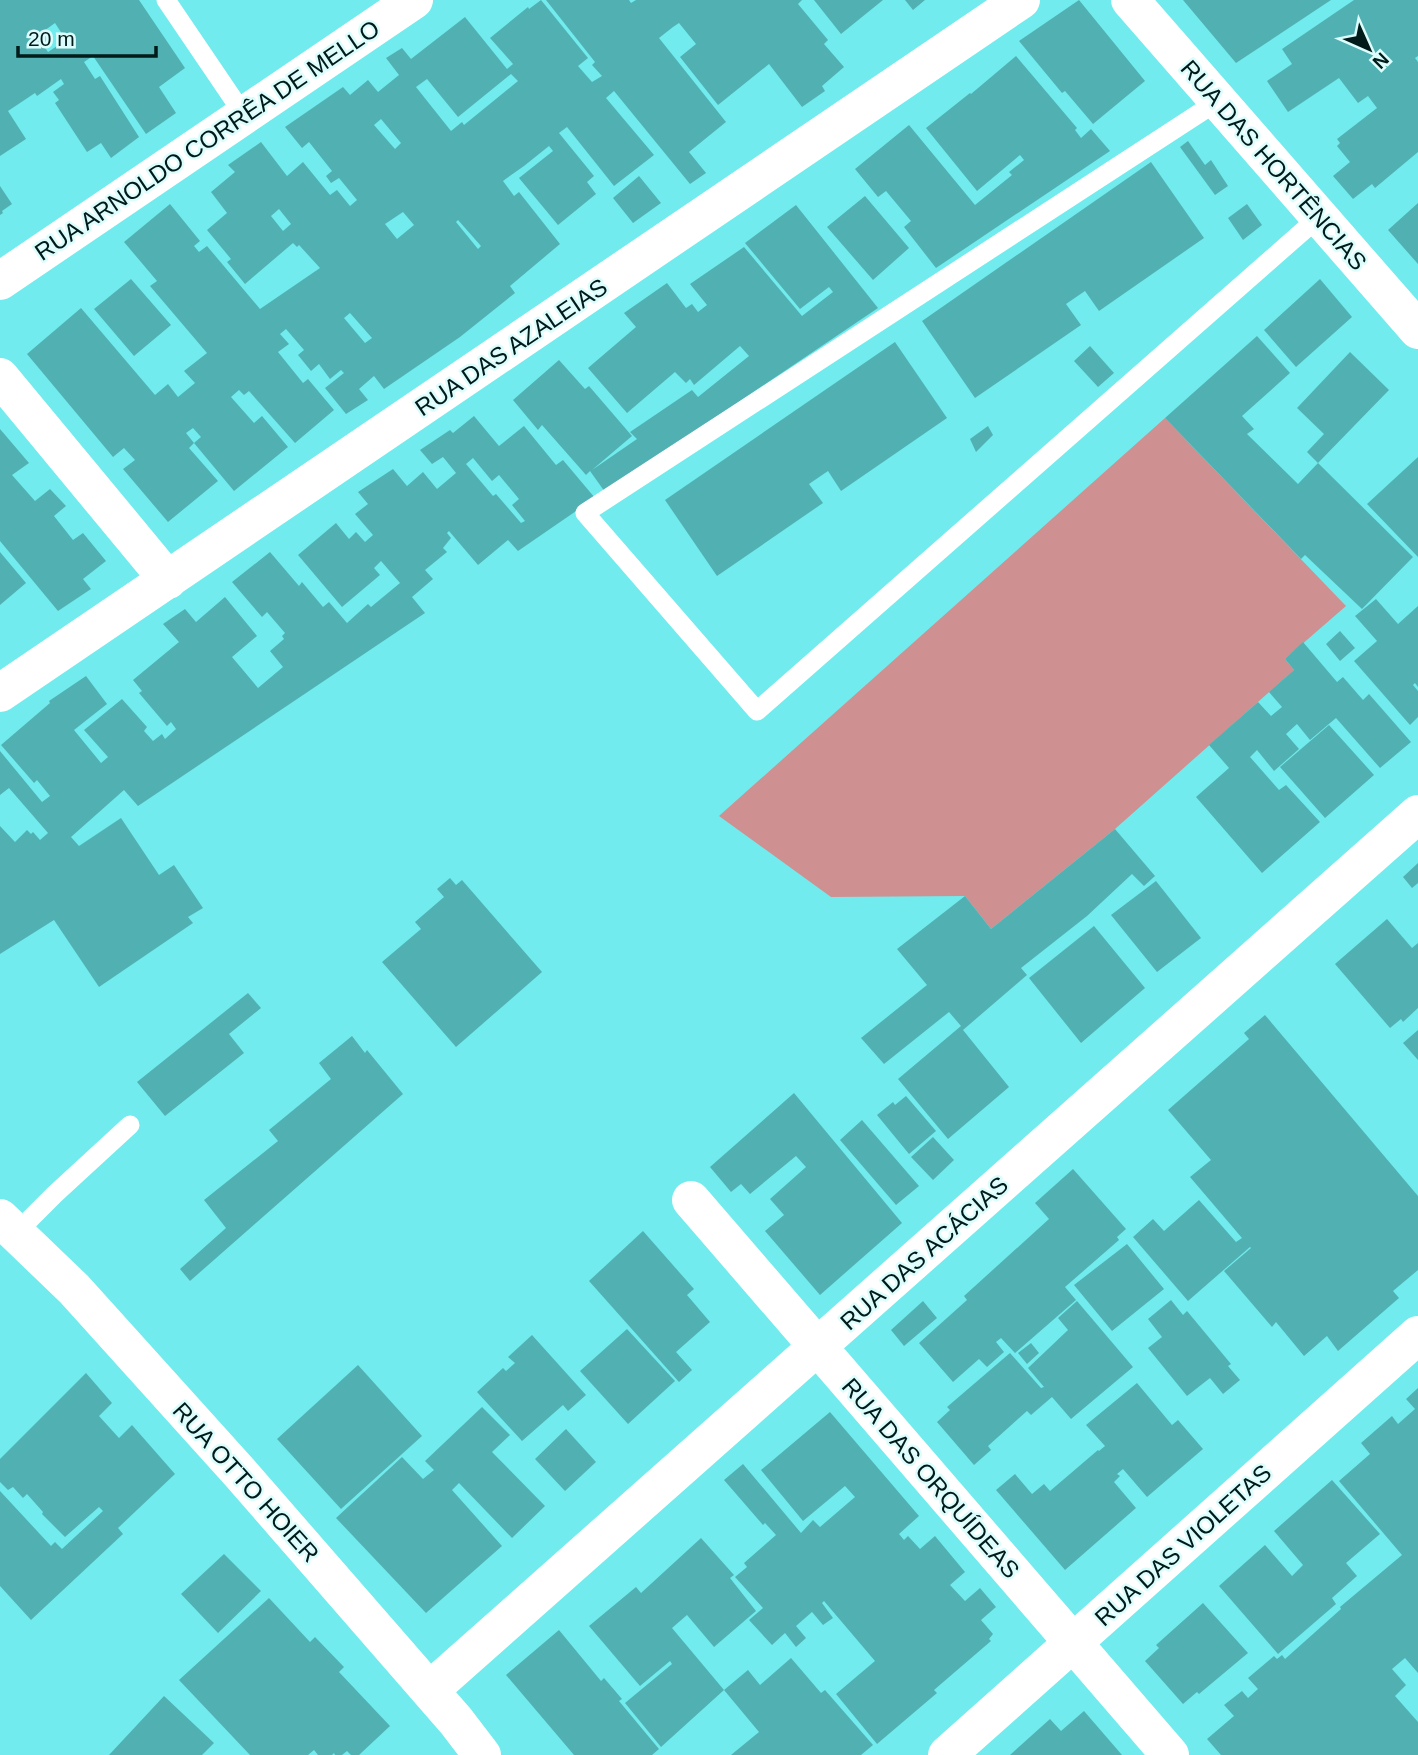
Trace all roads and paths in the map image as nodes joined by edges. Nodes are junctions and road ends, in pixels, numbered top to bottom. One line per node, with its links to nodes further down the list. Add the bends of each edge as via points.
1 (166, 0): 6 (lane)
2 (414, 0): 6 (street, RUA ARNOLDO CORRÊA DE MELLO)
3 (1021, 0): 11 (street, RUA DAS AZALEIAS)
4 (1130, 0): 5 (street, RUA DAS HORTÊNCIAS)
5 (1218, 101): 7 (street, RUA DAS HORTÊNCIAS); 7 (lane, via 585,513 757,711)
6 (244, 115): 8 (street, RUA ARNOLDO CORRÊA DE MELLO)
7 (1320, 217): 9 (street, RUA DAS HORTÊNCIAS)
8 (0, 281)
9 (1418, 330)
10 (0, 377): 11 (street)
11 (168, 580): 12 (street, RUA DAS AZALEIAS)
12 (0, 693)
13 (1418, 814): 18 (street, RUA DAS ACÁCIAS)
14 (130, 1125): 16 (lane, via 55,1194)
15 (691, 1200): 18 (street, RUA DAS ORQUÍDEAS)
16 (8, 1225): 20 (street, RUA OTTO HOIER, via 83,1299)
17 (1418, 1335): 19 (street, RUA DAS VIOLETAS)
18 (818, 1347): 19 (street, RUA DAS ORQUÍDEAS); 20 (street, RUA DAS ACÁCIAS)
19 (1073, 1643): 22 (street, RUA DAS VIOLETAS); 23 (street, RUA DAS ORQUÍDEAS)
20 (430, 1690): 21 (street, RUA OTTO HOIER)
21 (482, 1755)
22 (947, 1755)
23 (1170, 1755)

